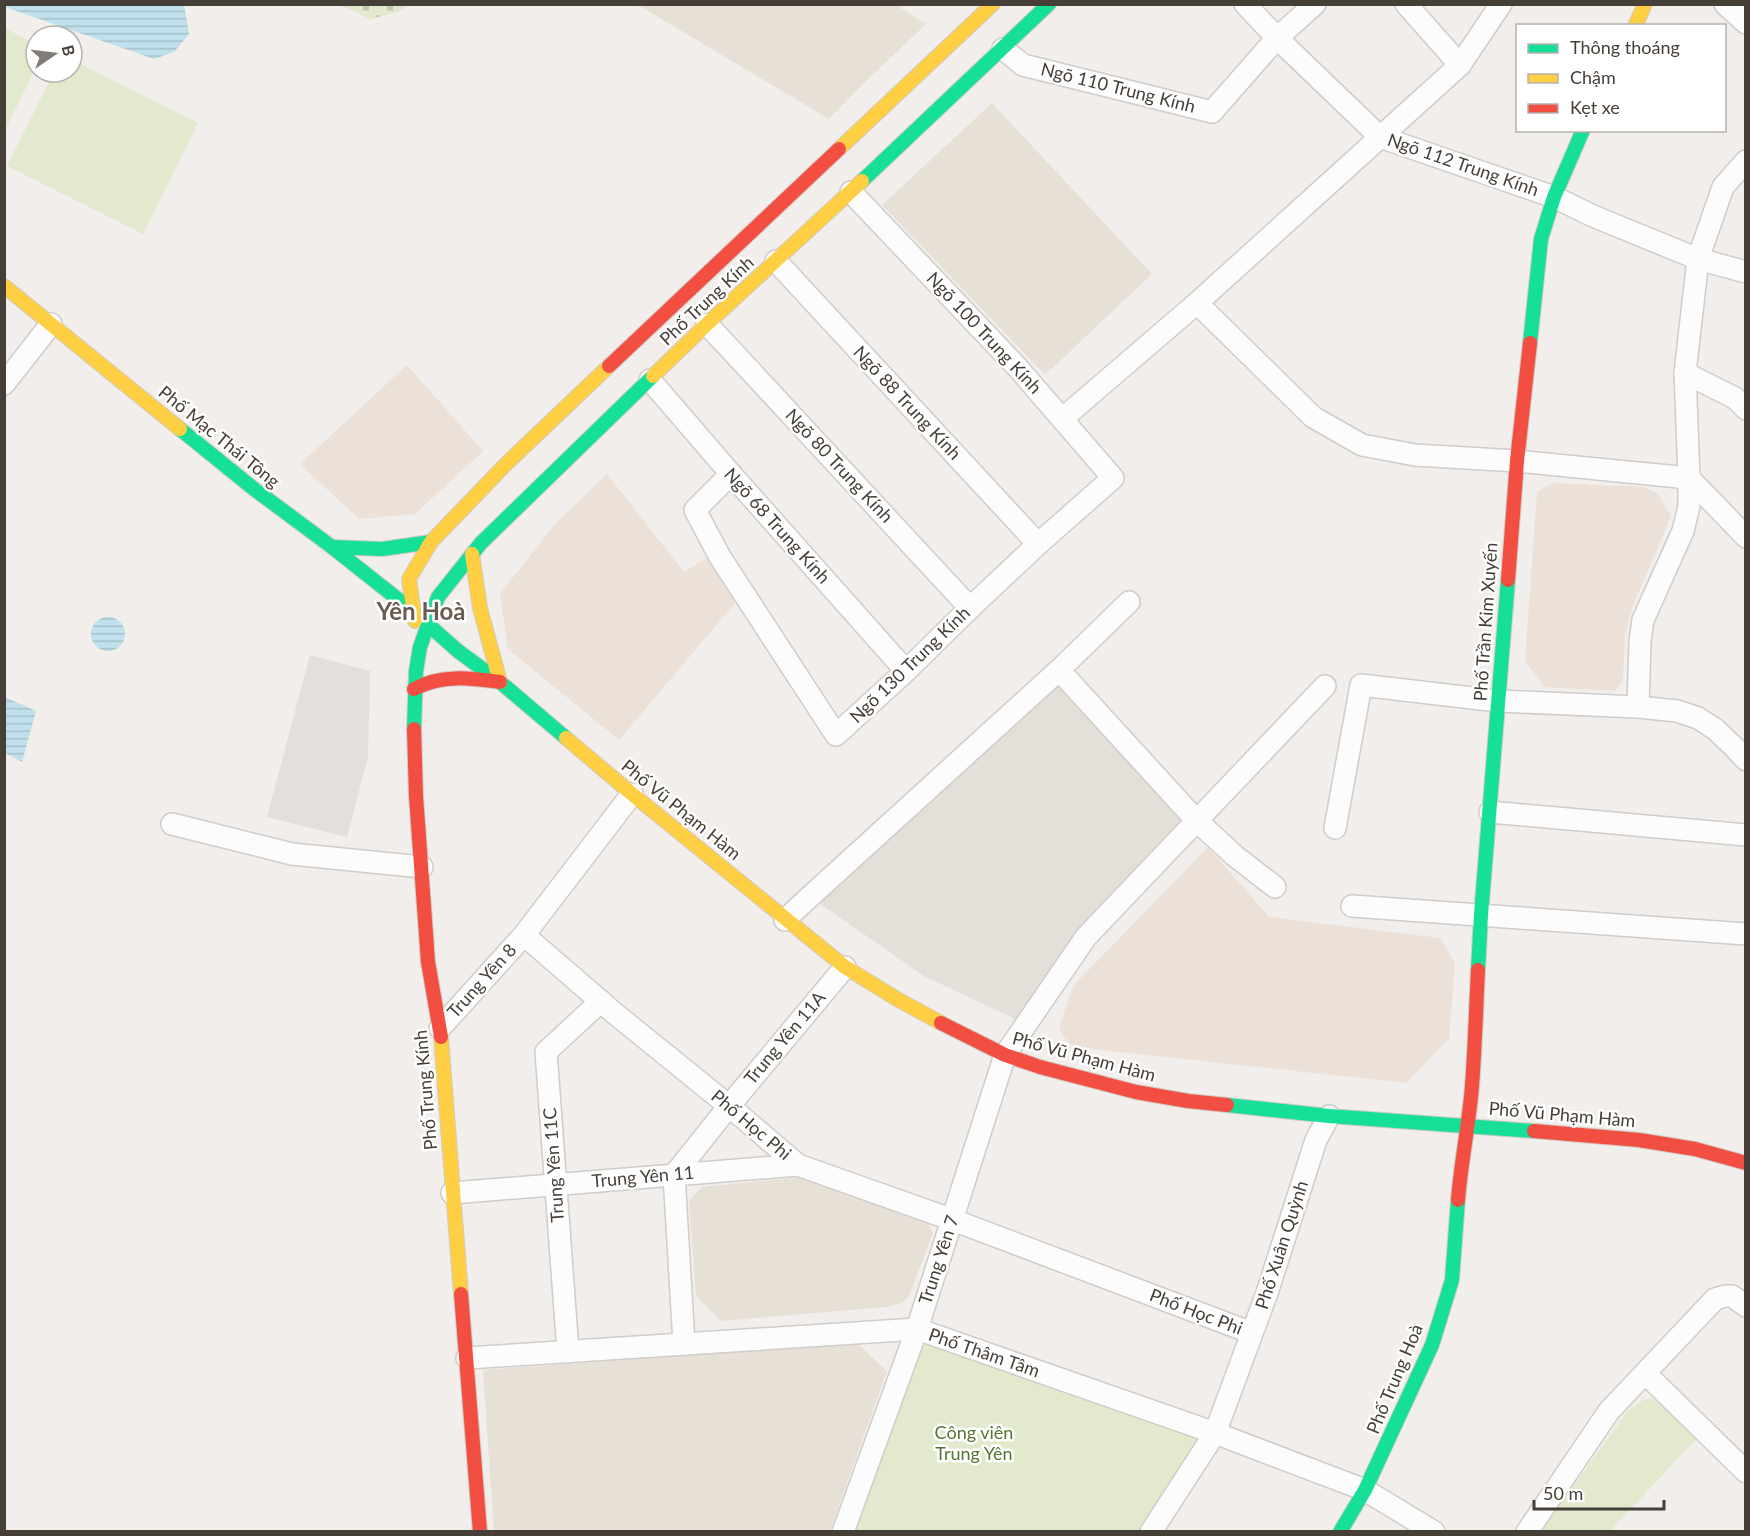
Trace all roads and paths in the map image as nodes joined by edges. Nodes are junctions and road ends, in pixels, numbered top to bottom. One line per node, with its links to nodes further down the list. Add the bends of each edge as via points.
1 (993, 4): 36 (street, Phố Trung Kính, via 505,465)
2 (1049, 4): 12 (street, Phố Trung Kính)
3 (1245, 4): 11 (street, Ngõ 112 Trung Kính)
4 (1315, 4): 11 (street)
5 (1406, 4): 13 (street)
6 (1501, 4): 13 (street)
7 (1645, 4): 10 (street)
8 (1725, 4): 9 (street)
9 (1746, 23)
10 (1636, 24)
11 (1277, 38): 12 (street, Ngõ 110 Trung Kính, via 1212,112 1023,65); 15 (street, Ngõ 112 Trung Kính)
12 (1003, 49): 17 (street, Phố Trung Kính)
13 (1460, 65): 15 (street)
14 (1582, 132): 18 (street, Phố Trần Kim Xuyến)
15 (1380, 137): 18 (street, Ngõ 112 Trung Kính); 23 (street)
16 (1746, 161): 19 (street, via 1723,187)
17 (851, 192): 20 (street, Phố Trung Kính); 30 (street, Ngõ 100 Trung Kính)
18 (1554, 197): 19 (street, Ngõ 112 Trung Kính); 31 (street, Phố Trần Kim Xuyến, via 1542,239)
19 (1698, 259): 21 (street, Ngõ 112 Trung Kính); 26 (street)
20 (776, 261): 25 (street, Phố Trung Kính); 37 (street, Ngõ 88 Trung Kính)
21 (1746, 272)
22 (4, 286): 24 (street, Phố Mạc Thái Tông)
23 (1197, 303): 30 (street); 31 (street, via 1313,417 1362,445 1415,455)
24 (51, 324): 28 (street); 38 (street, Phố Mạc Thái Tông)
25 (707, 324): 27 (street, Phố Trung Kính); 41 (street, Ngõ 80 Trung Kính)
26 (1685, 373): 29 (street, via 1735,398); 34 (street)
27 (651, 380): 32 (street, Ngõ 68 Trung Kính); 39 (street, Phố Trung Kính)
28 (4, 384)
29 (1746, 409)
30 (1062, 418): 33 (street, Ngõ 100 Trung Kính)
31 (1517, 461): 34 (street); 50 (street, Phố Trần Kim Xuyến)
32 (731, 474): 46 (street, Ngõ 68 Trung Kính); 46 (street, Ngõ 130 Trung Kính, via 695,510 720,557 836,735)
33 (1113, 478): 37 (street, Ngõ 130 Trung Kính)
34 (1689, 478): 35 (street); 51 (street, via 1689,506 1683,531 1643,620)
35 (1746, 537)
36 (432, 542): 38 (street, via 383,550); 42 (street, Phố Trung Kính, via 409,579)
37 (1038, 544): 41 (street, Ngõ 130 Trung Kính)
38 (332, 548): 42 (street, Phố Mạc Thái Tông)
39 (472, 554): 43 (street, Phố Trung Kính, via 438,597); 47 (street, via 480,608)
40 (1129, 602): 45 (street)
41 (970, 608): 46 (street, Ngõ 130 Trung Kính)
42 (414, 612): 43 (street, Phố Vũ Phạm Hàm); 44 (street, Phố Trung Kính)
43 (428, 624): 44 (street, Phố Trung Kính); 47 (street, Phố Vũ Phạm Hàm)
44 (420, 647): 49 (street, Phố Trung Kính)
45 (1059, 670): 55 (street); 63 (street)
46 (906, 671)
47 (500, 682): 49 (street, via 475,678 432,680); 53 (street, Phố Vũ Phạm Hàm)
48 (1325, 686): 55 (street, Trung Yên 7)
49 (414, 689): 59 (street, Phố Trung Kính)
50 (1498, 701): 51 (street); 54 (street, Phố Trần Kim Xuyến); 57 (street, via 1361,685)
51 (1638, 707): 52 (street, via 1677,711 1698,718)
52 (1742, 747)
53 (632, 794): 63 (street, Phố Vũ Phạm Hàm); 65 (street)
54 (1490, 812): 58 (street); 62 (street, Phố Trần Kim Xuyến)
55 (1197, 820): 60 (street); 69 (street, Trung Yên 7, via 1086,937)
56 (172, 824): 59 (street, via 292,854)
57 (1335, 828)
58 (1746, 835)
59 (422, 867): 68 (street, Phố Trung Kính, via 428,962)
60 (1275, 887)
61 (1352, 906): 62 (street)
62 (1481, 915): 64 (street); 72 (street, Phố Trần Kim Xuyến)
63 (786, 920): 66 (street, Phố Vũ Phạm Hàm)
64 (1746, 934)
65 (524, 935): 67 (street, Phố Học Phi); 68 (street, Trung Yên 8)
66 (845, 967): 69 (street, Phố Vũ Phạm Hàm); 70 (street, Trung Yên 11A)
67 (601, 1001): 70 (street, Phố Học Phi); 76 (street, Trung Yên 11C, via 546,1052)
68 (440, 1028): 77 (street, Phố Trung Kính)
69 (1005, 1055): 71 (street, Phố Vũ Phạm Hàm, via 1040,1067 1188,1101); 78 (street, Trung Yên 7)
70 (729, 1106): 74 (street, Phố Học Phi); 75 (street, Trung Yên 11A)
71 (1329, 1116): 72 (street, Phố Vũ Phạm Hàm); 81 (street, Phố Xuân Quỳnh, via 1316,1140)
72 (1468, 1125): 73 (street, Phố Vũ Phạm Hàm, via 1639,1140); 88 (street, Phố Trung Hoà, via 1452,1280 1432,1345)
73 (1746, 1163)
74 (798, 1165): 75 (street, Trung Yên 11); 78 (street, Phố Học Phi)
75 (674, 1175): 76 (street, Trung Yên 11); 82 (street)
76 (556, 1184): 77 (street, Trung Yên 11); 83 (street, Trung Yên 11C)
77 (452, 1193): 84 (street, Phố Trung Kính)
78 (953, 1220): 80 (street, Trung Yên 7); 81 (street, Phố Học Phi)
79 (1746, 1306): 85 (street, via 1732,1296 1715,1299)
80 (916, 1329): 82 (street, Phố Thâm Tâm); 86 (street, Phố Thâm Tâm); 90 (street, Trung Yên 7)
81 (1252, 1333): 86 (street, Phố Xuân Quỳnh)
82 (684, 1344): 83 (street, Phố Thâm Tâm)
83 (568, 1352): 84 (street, Phố Thâm Tâm)
84 (467, 1358): 89 (street, Phố Trung Kính)
85 (1645, 1373): 87 (street); 94 (street, via 1609,1412)
86 (1215, 1433): 88 (street, Phố Thâm Tâm); 91 (street, Phố Xuân Quỳnh)
87 (1746, 1472)
88 (1365, 1491): 92 (street, Phố Trung Hoà); 93 (street, Phố Thâm Tâm)
89 (480, 1532)
90 (843, 1532)
91 (1152, 1532)
92 (1340, 1532)
93 (1434, 1532)
94 (1527, 1532)

